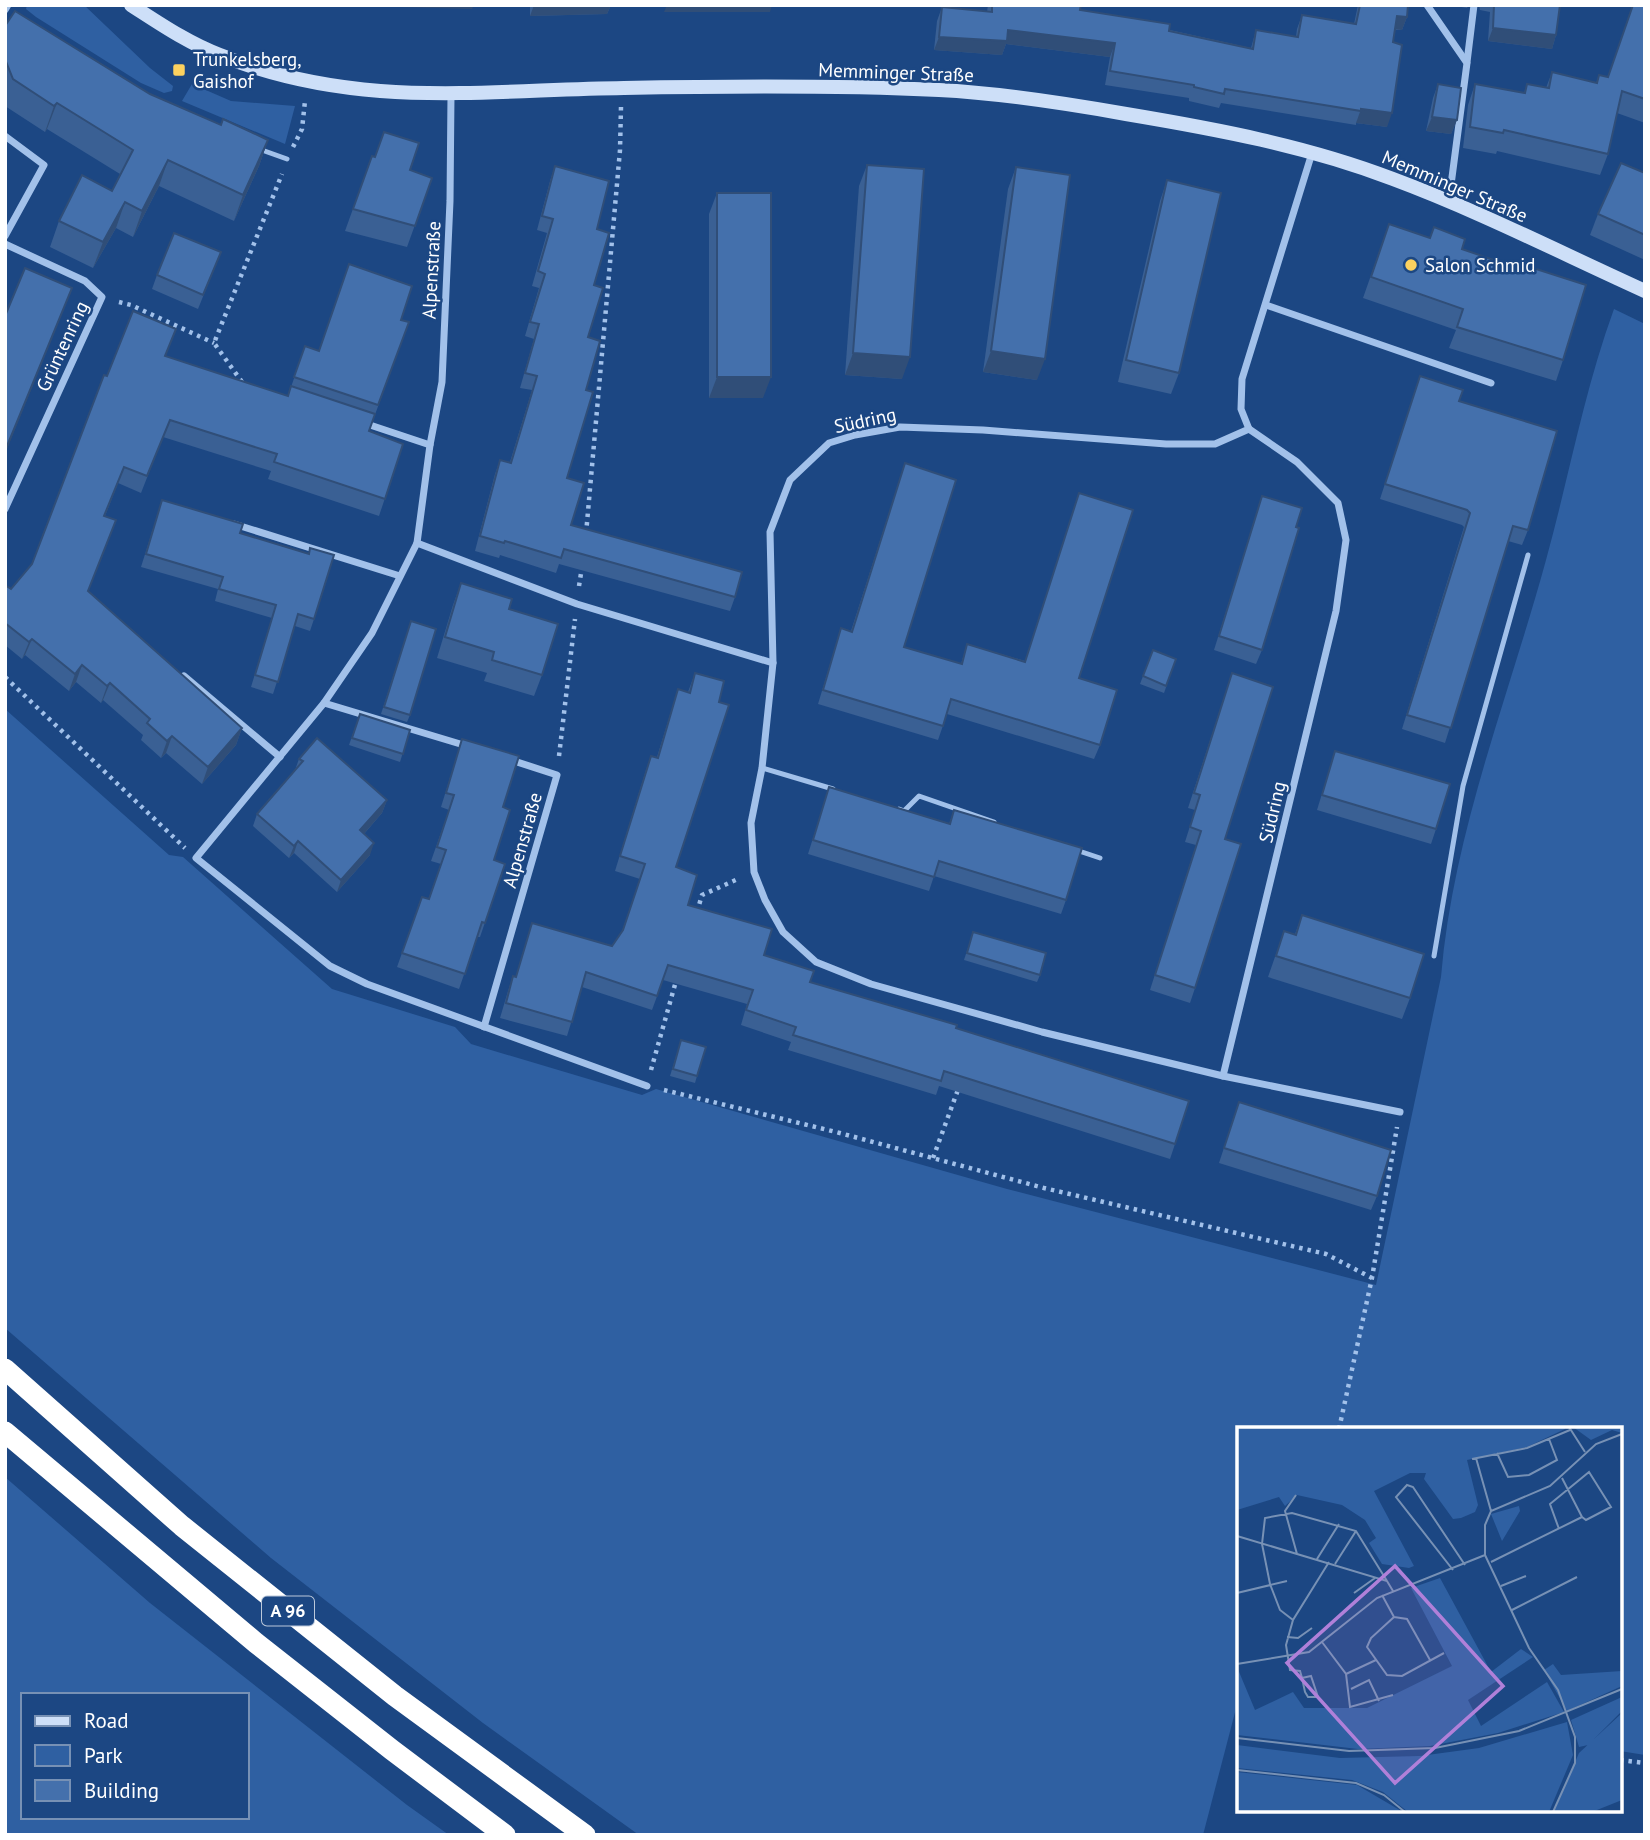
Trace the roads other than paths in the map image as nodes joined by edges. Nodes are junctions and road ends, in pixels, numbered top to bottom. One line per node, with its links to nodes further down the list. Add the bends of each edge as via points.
1 (131, 5): 5 (street, Memminger Straße, via 216,54 268,73 307,83)
2 (1427, 5): 4 (street)
3 (1474, 5): 4 (street)
4 (1467, 63): 10 (street)
5 (451, 95): 8 (street, Memminger Straße, via 623,88 940,90 1063,103 1195,125); 18 (street, Alpenstraße, via 442,382)
6 (5, 136): 11 (street, via 44,165)
7 (253, 146): 9 (lane)
8 (1312, 153): 10 (street, Memminger Straße); 14 (street)
9 (288, 159)
10 (1448, 201): 13 (street, Memminger Straße)
11 (5, 236)
12 (5, 244): 19 (street, Grüntenring, via 85,281 102,297)
13 (1645, 291)
14 (1266, 305): 15 (street); 17 (street, via 1242,379 1241,409)
15 (1491, 383)
16 (355, 420): 18 (street)
17 (1250, 429): 24 (street, Südring, via 1215,444 900,427 829,443 790,480 770,532); 38 (street, Südring, via 1297,462 1338,503 1346,540 1336,611)
18 (430, 445): 21 (street, Alpenstraße)
19 (5, 509)
20 (220, 520): 23 (street)
21 (417, 543): 23 (street, Alpenstraße); 24 (street, via 577,604)
22 (1528, 555): 36 (lane, via 1463,786)
23 (400, 576): 26 (street, Alpenstraße, via 372,633)
24 (773, 663): 30 (street, Südring)
25 (178, 671): 29 (street)
26 (324, 703): 27 (street); 29 (street, Alpenstraße)
27 (482, 751)
28 (494, 755): 37 (street, Alpenstraße, via 557,775)
29 (280, 757): 37 (street, Alpenstraße, via 195,858 330,966)
30 (762, 768): 31 (lane); 38 (street, Südring, via 751,823 754,872 783,933 816,962 872,984 1042,1032)
31 (839, 791)
32 (891, 807): 33 (lane, via 904,811 919,796)
33 (996, 822)
34 (1074, 849): 35 (lane)
35 (1100, 858)
36 (1434, 957)
37 (484, 1027): 39 (street)
38 (1223, 1076): 40 (street, Südring)
39 (647, 1086)
40 (1400, 1112)
41 (5, 1369): 44 (highway, A 96, via 193,1535 395,1696)
42 (5, 1432): 43 (highway, A 96, via 256,1643)
43 (505, 1835)
44 (585, 1835)

